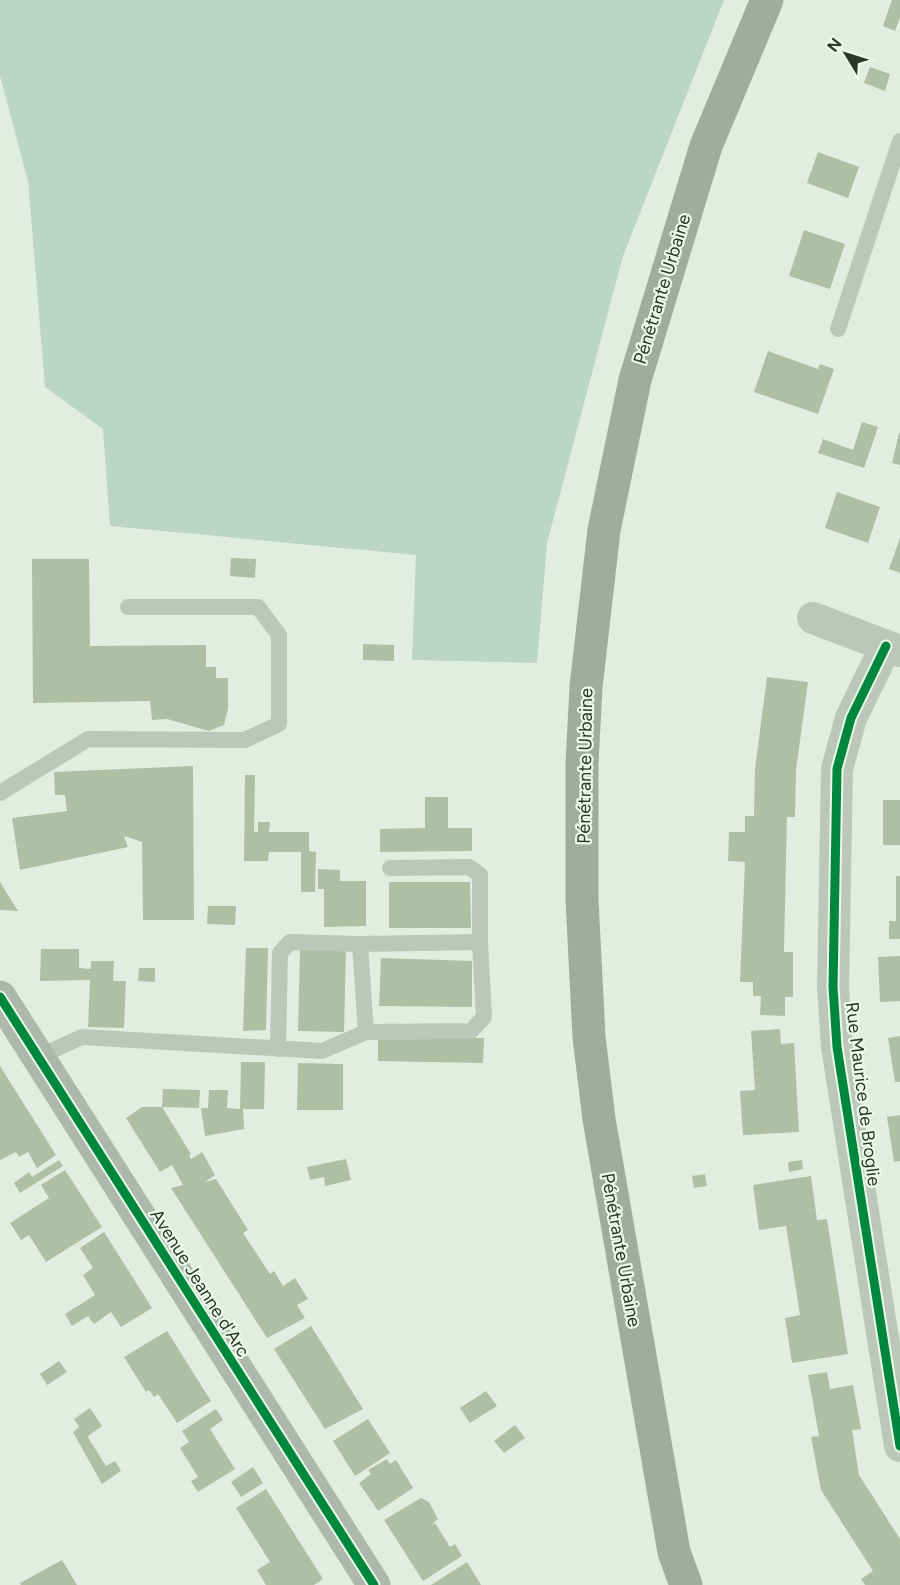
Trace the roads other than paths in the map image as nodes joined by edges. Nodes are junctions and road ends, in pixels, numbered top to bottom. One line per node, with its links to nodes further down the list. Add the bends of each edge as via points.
1 (767, 0): 17 (main road, Pénétrante Urbaine, via 706,146 635,380 604,530 586,687 582,900 589,1037 599,1119)
2 (900, 141): 3 (lane)
3 (838, 329)
4 (128, 607): 7 (lane, via 258,607 279,635 279,724 245,740 88,739)
5 (813, 618): 6 (street, Rue Maurice de Broglie)
6 (893, 648): 15 (street, Rue Maurice de Broglie, via 851,718 837,769 833,987 837,1047)
7 (0, 793)
8 (390, 868): 9 (lane, via 469,867 480,875)
9 (480, 942): 10 (lane); 12 (lane, via 484,1017 471,1030)
10 (360, 944): 12 (lane); 13 (lane, via 290,942 280,953)
11 (0, 997): 14 (main road, Avenue Jeanne d'Arc)
12 (366, 1032): 13 (lane, via 322,1051)
13 (278, 1049): 14 (lane, via 82,1037)
14 (38, 1056): 18 (main road, Avenue Jeanne d'Arc)
15 (891, 1337): 16 (street, Rue Maurice de Broglie)
16 (900, 1446)
17 (674, 1552): 19 (main road); 20 (main road)
18 (374, 1585)
19 (673, 1585)
20 (686, 1585)

